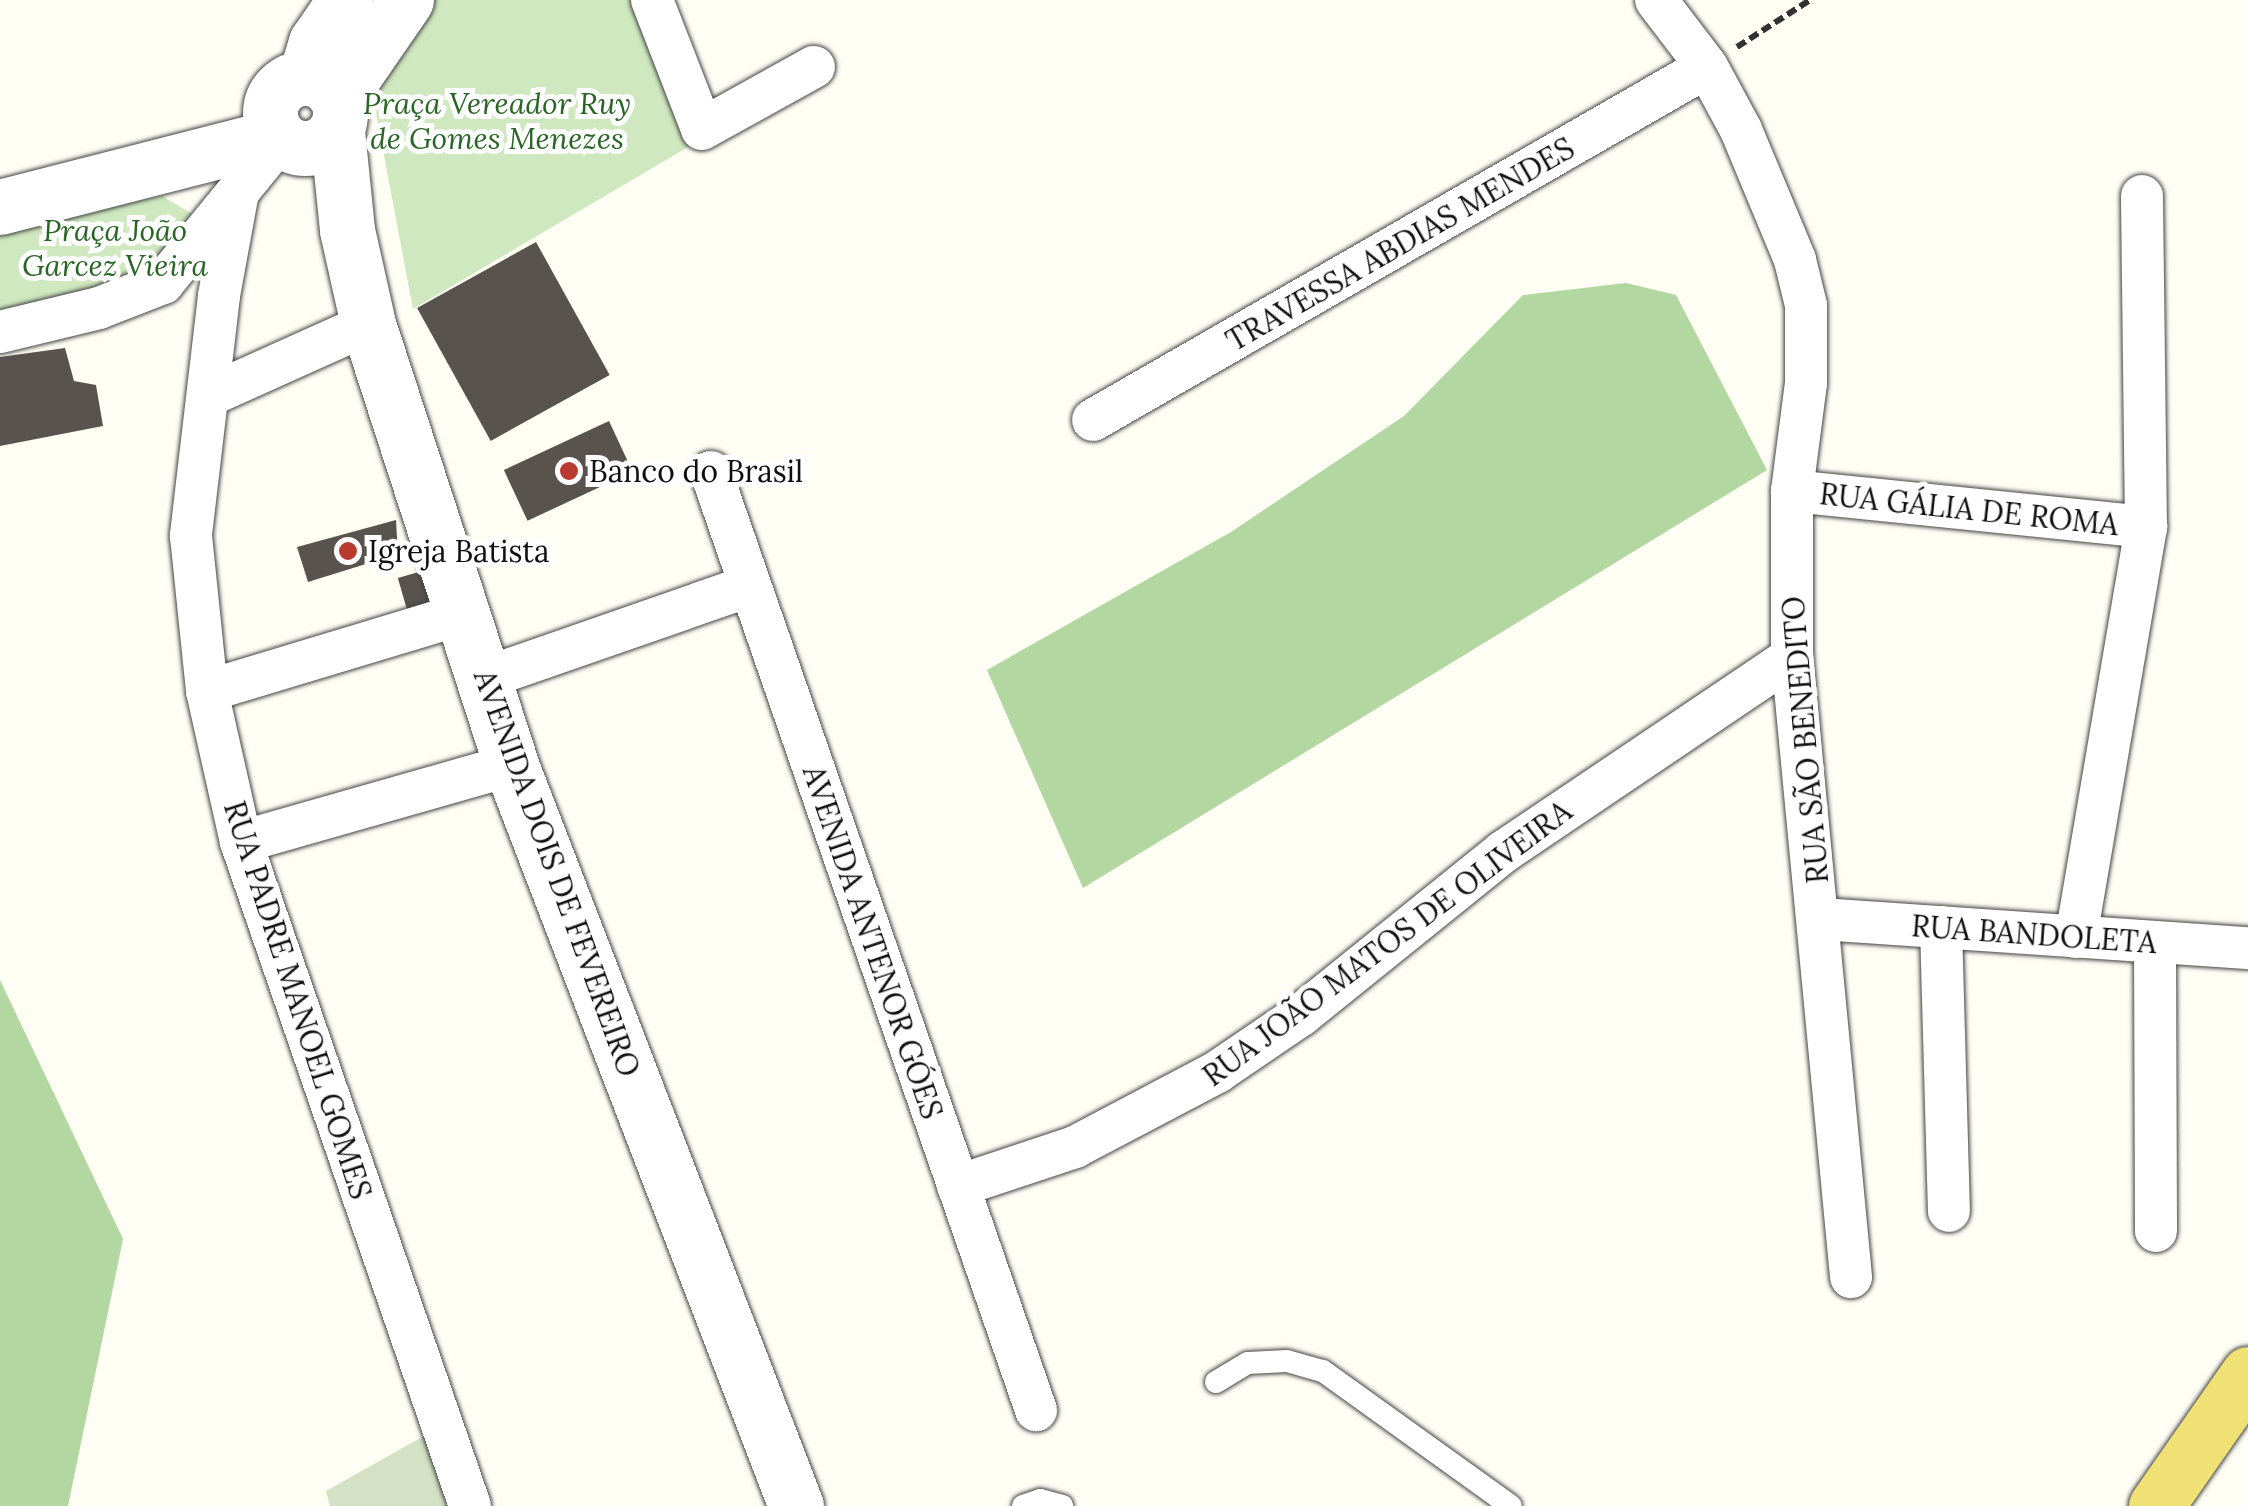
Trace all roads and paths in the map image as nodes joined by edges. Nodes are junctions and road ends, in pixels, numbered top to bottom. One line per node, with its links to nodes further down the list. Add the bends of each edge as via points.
1 (346, 0): 8 (street, via 316,42)
2 (406, 0): 8 (street)
3 (652, 0): 6 (street, via 702,129)
4 (1656, 0): 7 (street, RUA SÃO BENEDITO)
5 (1810, 0): 7 (path)
6 (814, 66)
7 (1707, 67): 15 (street, TRAVESSA ABDIAS MENDES); 17 (street, RUA SÃO BENEDITO, via 1770,196 1806,304 1806,383)
8 (303, 119): 9 (street); 11 (street, via 238,114 205,149); 12 (street, AVENIDA DOIS DE FEVEREIRO, via 347,230)
9 (238, 192): 13 (street, via 163,283 99,308); 14 (street, RUA PADRE MANOEL GOMES)
10 (2142, 196): 18 (street)
11 (0, 207)
12 (368, 324): 14 (street); 20 (street, AVENIDA DOIS DE FEVEREIRO)
13 (0, 332)
14 (208, 396): 23 (street, RUA PADRE MANOEL GOMES, via 191,536)
15 (1093, 420)
16 (711, 472): 19 (street, AVENIDA ANTENOR GÓES)
17 (1792, 491): 18 (street, RUA GÁLIA DE ROMA); 21 (street, RUA SÃO BENEDITO)
18 (2146, 527): 28 (street)
19 (749, 586): 22 (street); 31 (street, AVENIDA ANTENOR GÓES)
20 (462, 614): 22 (street, AVENIDA DOIS DE FEVEREIRO); 23 (street)
21 (1792, 656): 26 (street, RUA SÃO BENEDITO); 31 (street, RUA JOÃO MATOS DE OLIVEIRA, via 1504,852 1301,1015 1218,1072 1075,1147)
22 (485, 678): 24 (street, AVENIDA DOIS DE FEVEREIRO)
23 (206, 691): 25 (street, RUA PADRE MANOEL GOMES)
24 (511, 765): 25 (street); 39 (street, AVENIDA DOIS DE FEVEREIRO)
25 (241, 842): 38 (street, RUA PADRE MANOEL GOMES)
26 (1820, 919): 27 (street, RUA BANDOLETA); 34 (street, RUA SÃO BENEDITO)
27 (1941, 927): 28 (street, RUA BANDOLETA); 32 (street)
28 (2076, 937): 29 (street, RUA BANDOLETA)
29 (2155, 942): 30 (street, RUA BANDOLETA); 33 (street)
30 (2248, 948)
31 (958, 1186): 37 (street, AVENIDA ANTENOR GÓES)
32 (1949, 1211)
33 (2156, 1232)
34 (1850, 1277)
35 (2248, 1374): 43 (main road)
36 (1216, 1382): 42 (lane, via 1248,1363 1287,1362 1323,1371)
37 (1036, 1410)
38 (470, 1506)
39 (796, 1506)
40 (1023, 1506): 41 (lane, via 1040,1500)
41 (1062, 1506)
42 (1510, 1506)
43 (2156, 1506)

